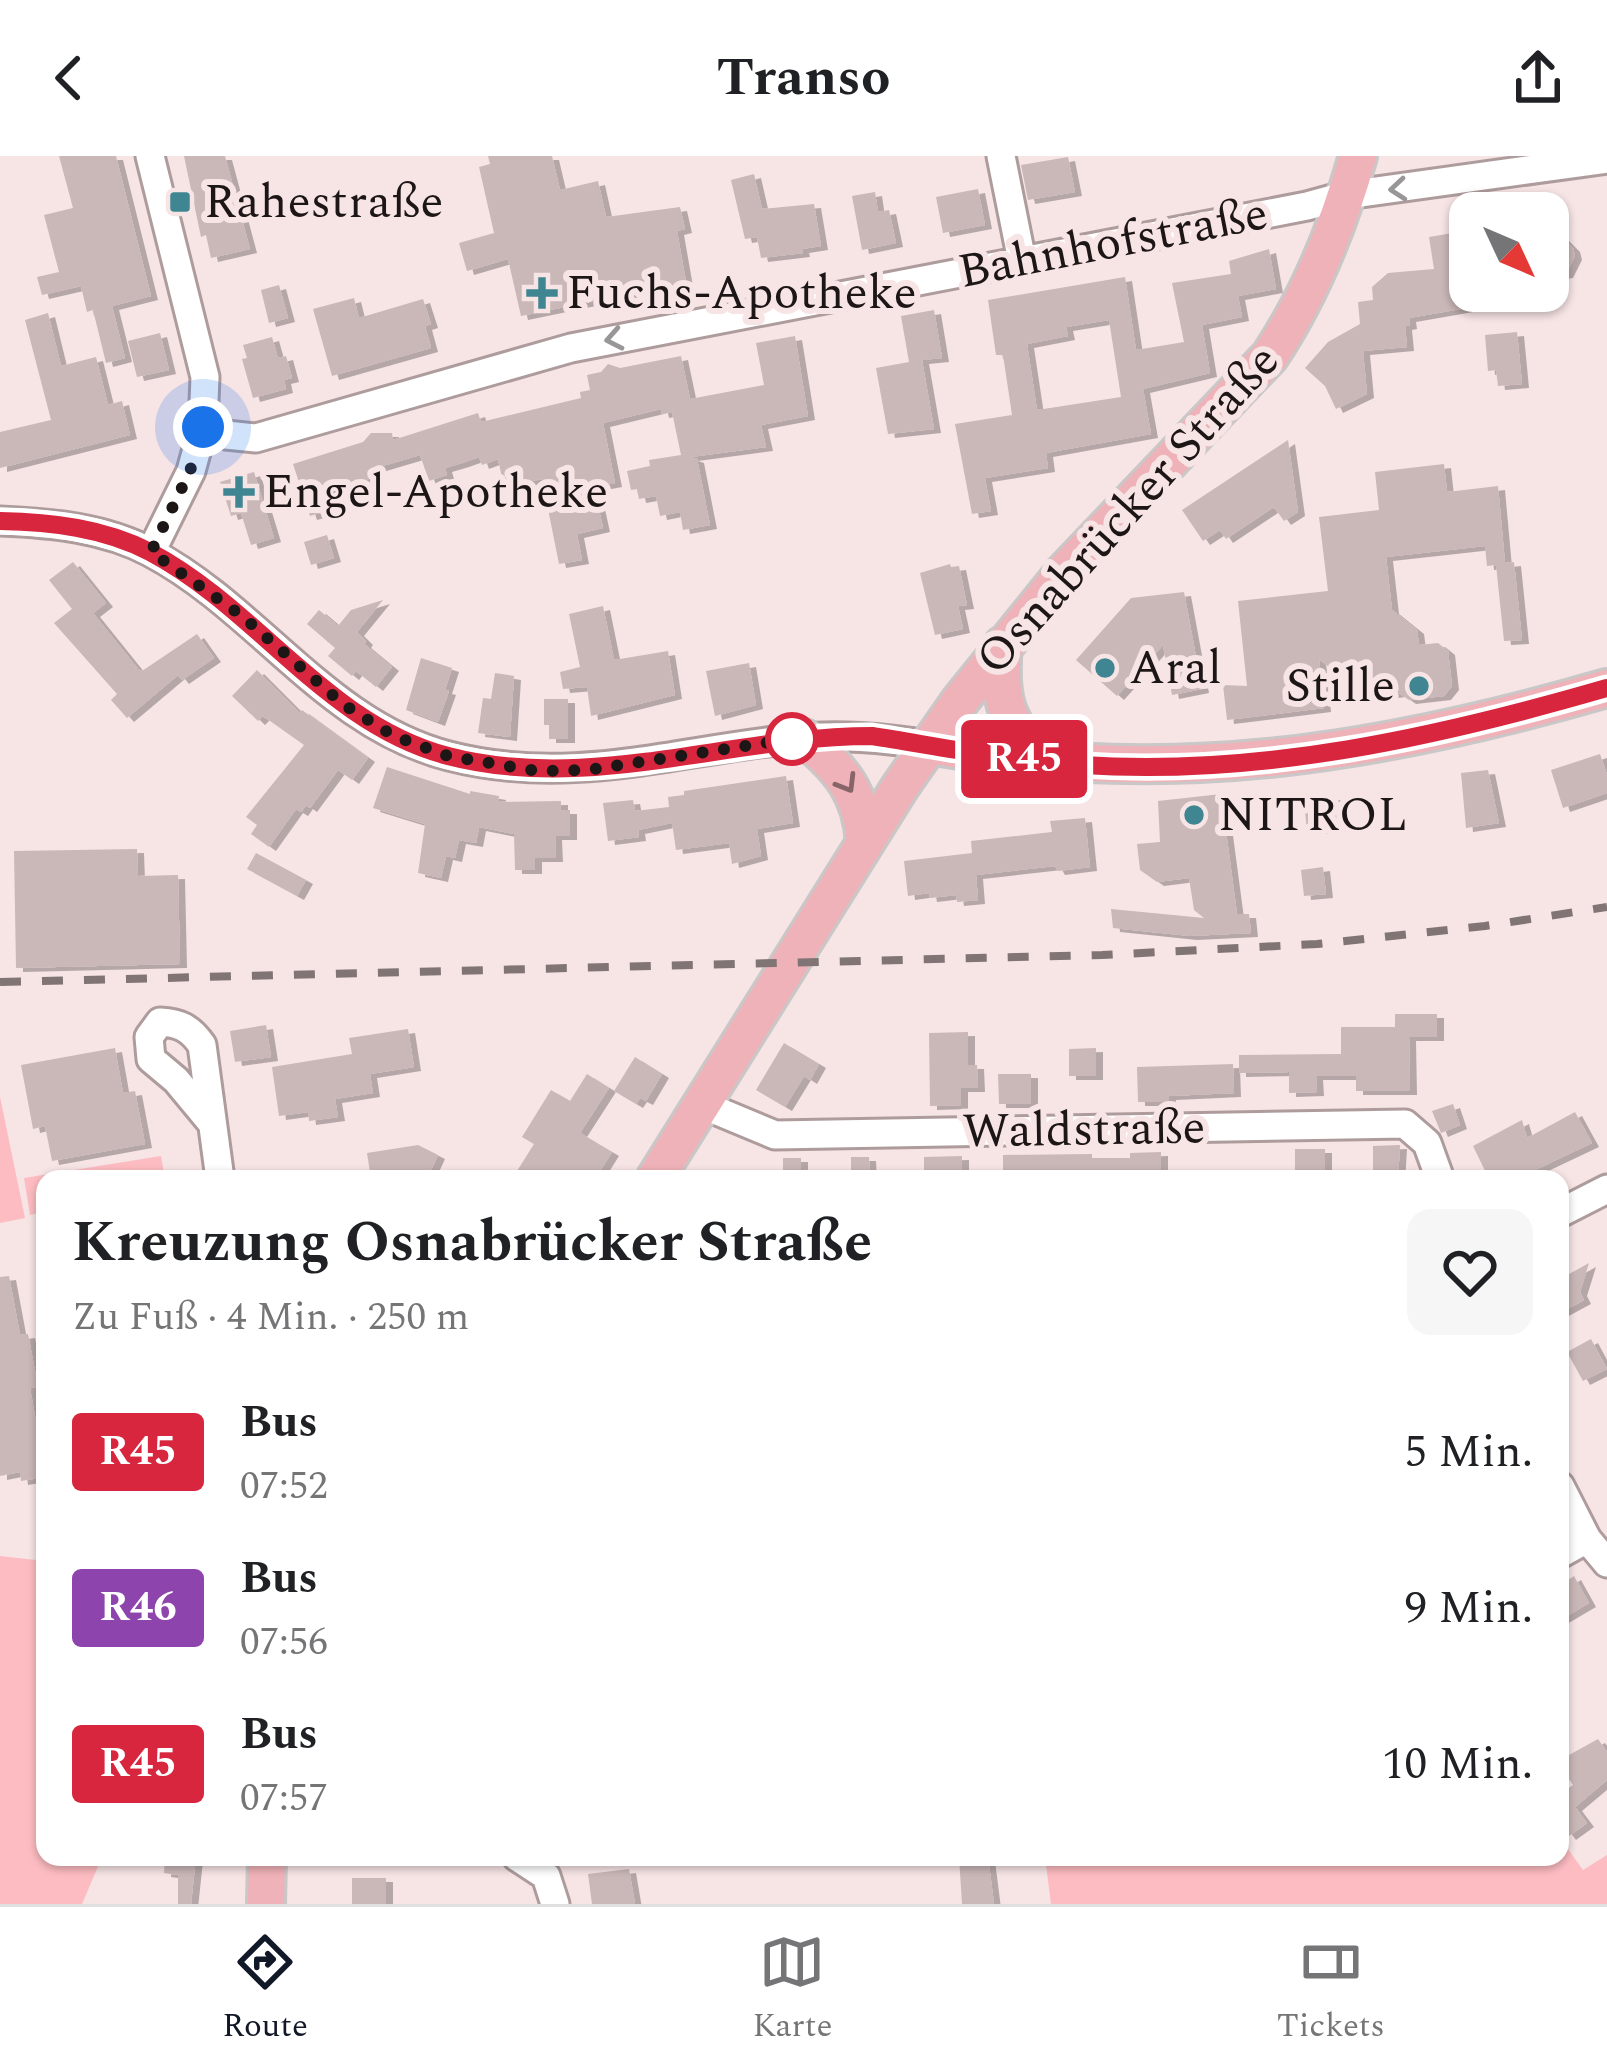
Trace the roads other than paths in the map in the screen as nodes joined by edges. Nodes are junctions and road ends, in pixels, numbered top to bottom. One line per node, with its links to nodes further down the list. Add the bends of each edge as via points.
1 (150, 156): 7 (street, via 206,377)
2 (1001, 156): 6 (street)
3 (1358, 156): 5 (main road, Osnabrücker Straße)
4 (1600, 159): 5 (street, Bahnhofstraße, one-way to 5)
5 (1347, 195): 6 (street, Bahnhofstraße); 10 (main road, Osnabrücker Straße, via 1318,272 1270,356)
6 (1022, 261): 7 (street, Bahnhofstraße, one-way to 7, via 571,348 256,437)
7 (203, 427): 9 (street)
8 (0, 521): 9 (street, via 98,532)
9 (151, 552): 12 (street, via 241,615 344,705 448,756 537,771 587,770)
10 (1003, 645): 13 (main road, Osnabrücker Straße); 14 (main road, via 1000,680 1010,722)
11 (1607, 688): 14 (main road, via 1500,719 1303,754 1131,767)
12 (804, 738): 13 (street); 15 (main road, one-way to 15, via 848,780)
13 (928, 745): 14 (main road); 15 (main road, Osnabrücker Straße)
14 (1045, 762)
15 (865, 843): 16 (main road, Osnabrücker Straße)
16 (703, 1105): 19 (main road, Osnabrücker Straße); 20 (street, Waldstraße, via 775,1135 1405,1124 1427,1143)
17 (210, 1121): 18 (street)
18 (218, 1170)
19 (661, 1170)
20 (1437, 1170)
21 (1607, 1189): 22 (street)
22 (1569, 1208)
23 (1569, 1504): 24 (street)
24 (1587, 1539): 25 (street); 26 (street)
25 (1569, 1549)
26 (1607, 1563)
27 (267, 1866): 29 (main road)
28 (531, 1866): 30 (street, via 546,1876)
29 (266, 1904)
30 (555, 1904)

